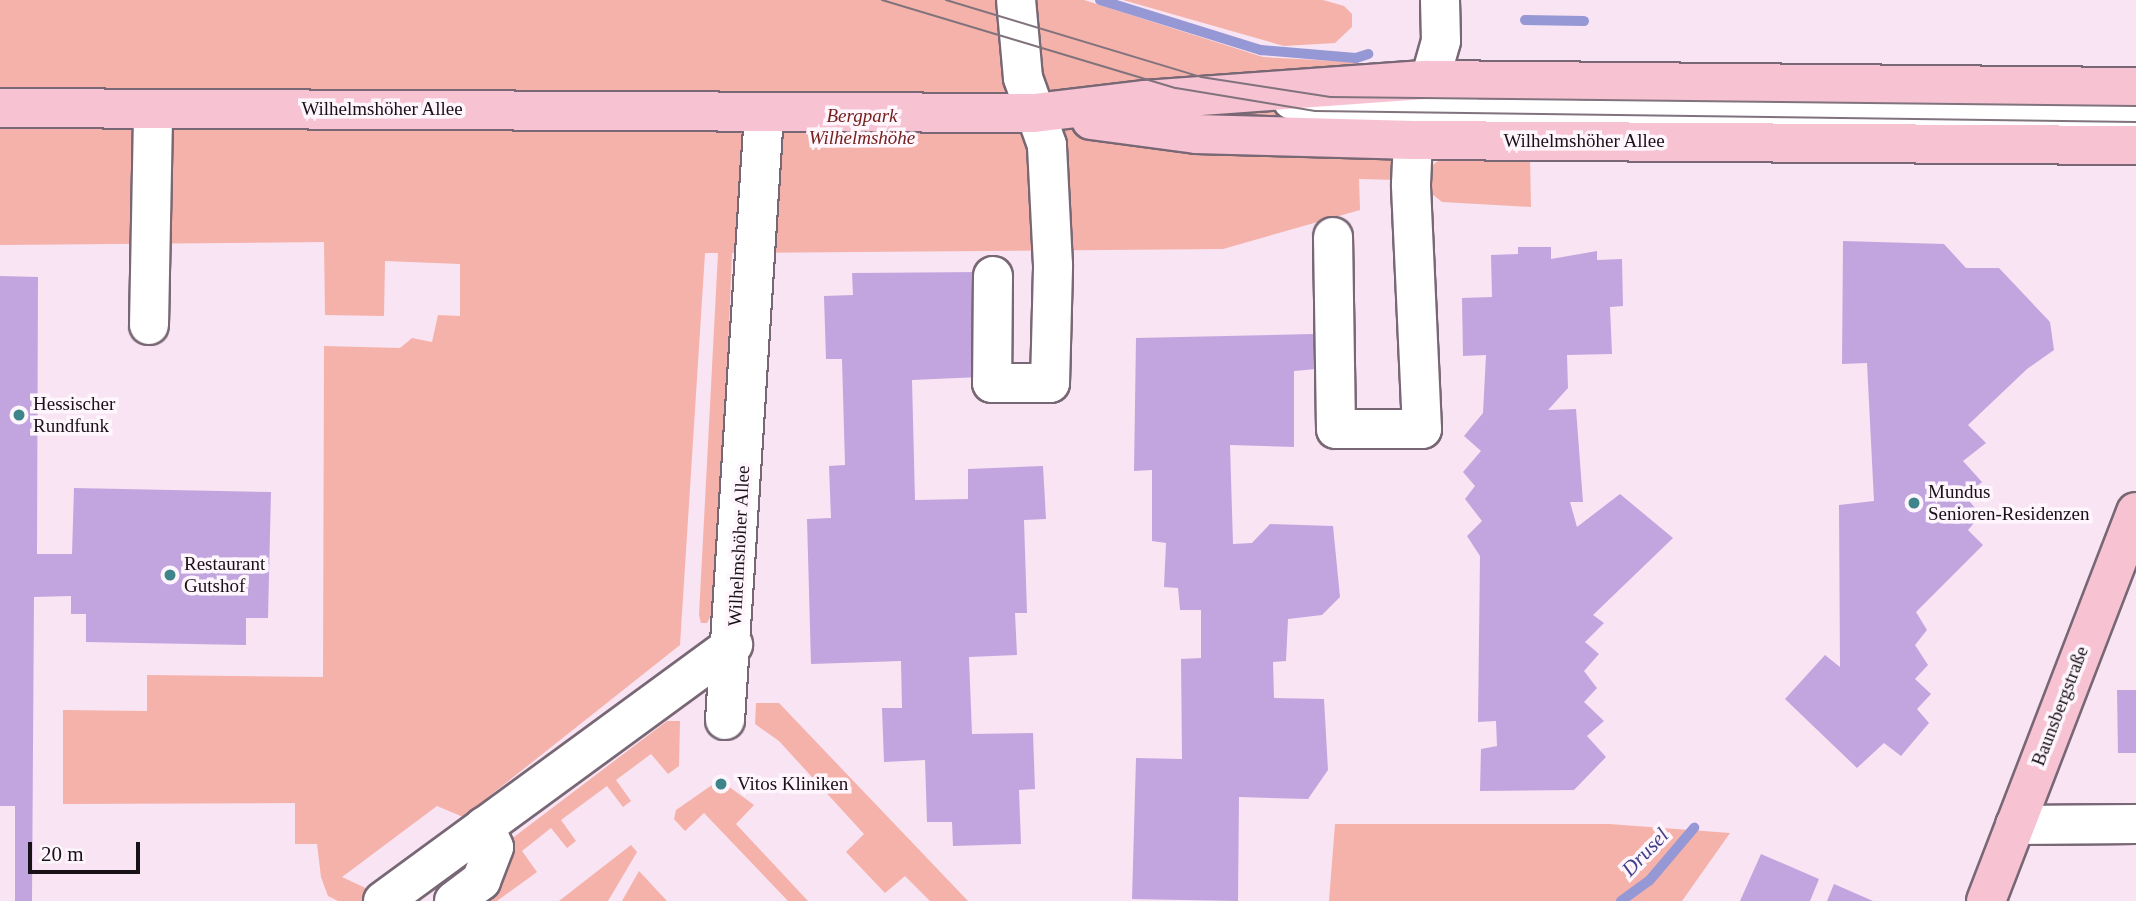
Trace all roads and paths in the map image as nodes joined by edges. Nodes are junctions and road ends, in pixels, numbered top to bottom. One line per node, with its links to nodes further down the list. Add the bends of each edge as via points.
1 (1016, 0): 8 (street, via 1023,78)
2 (1440, 0): 6 (street, via 1441,41)
3 (2136, 87): 6 (main road, Wilhelmshöher Allee)
4 (0, 108): 5 (main road, Wilhelmshöher Allee)
5 (153, 109): 7 (main road, Wilhelmshöher Allee); 13 (street)
6 (1420, 110): 8 (main road, Wilhelmshöher Allee, via 1238,93); 8 (main road, Wilhelmshöher Allee, via 1196,134); 9 (street); 10 (main road, Wilhelmshöher Allee); 11 (street, via 1422,429 1336,429)
7 (764, 113): 8 (main road, Wilhelmshöher Allee); 15 (street, Wilhelmshöher Allee)
8 (1034, 113): 12 (street, via 1047,145 1053,265 1050,383 992,383)
9 (2136, 115)
10 (2136, 145)
11 (1333, 236)
12 (993, 276)
13 (149, 325)
14 (2136, 513): 18 (main road, Baunsbergstraße)
15 (733, 645): 16 (street, Wilhelmshöher Allee); 19 (street, Wilhelmshöher Allee)
16 (725, 720)
17 (2136, 824): 18 (street)
18 (2015, 825): 22 (main road, Baunsbergstraße)
19 (484, 826): 20 (street, Wilhelmshöher Allee); 21 (street, via 494,847 481,881)
20 (383, 901)
21 (454, 901)
22 (1986, 901)

